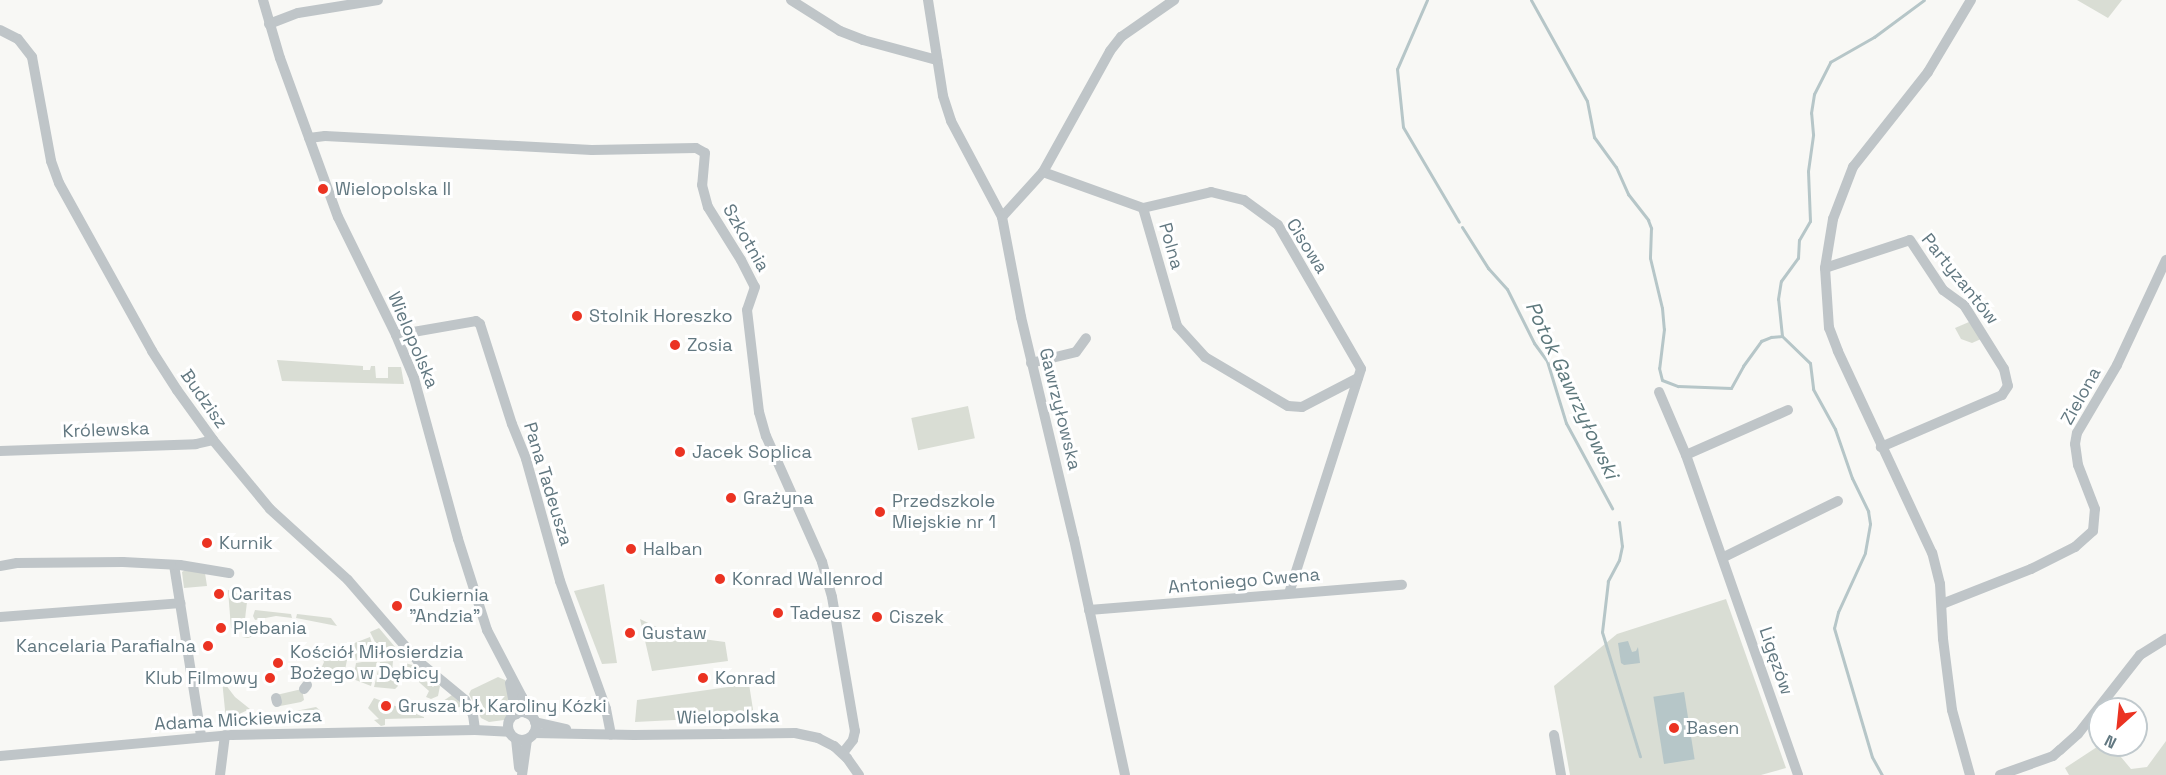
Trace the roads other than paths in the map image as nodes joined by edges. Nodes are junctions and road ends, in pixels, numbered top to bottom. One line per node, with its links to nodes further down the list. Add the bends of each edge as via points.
1 (263, 0): 7 (street, Wielopolska)
2 (378, 0): 7 (street, via 298,13)
3 (791, 0): 9 (street, via 840,31)
4 (928, 0): 9 (street, Gawrzyłowska)
5 (1174, 0): 11 (street, via 1133,26 1115,44)
6 (1971, 0): 15 (street, via 1928,72 1853,167 1833,219)
7 (269, 24): 10 (street, Wielopolska)
8 (0, 30): 22 (street, Budzisz, via 18,39 35,64 51,161 59,183 152,351)
9 (938, 60): 13 (street, Gawrzyłowska, via 951,121)
10 (309, 138): 16 (street, Wielopolska, via 338,217); 45 (street, Szkotnia, via 581,149 696,148 705,153 702,184 708,207 755,287 747,310 759,412 822,562 832,597 855,731)
11 (1043, 172): 12 (street, Polna); 13 (street)
12 (1143, 208): 19 (street, Cisowa, via 1211,192 1244,200 1278,225 1361,369); 19 (street, Polna, via 1177,326 1205,357 1288,406 1302,407)
13 (1002, 217): 18 (street, Gawrzyłowska)
14 (2166, 260): 34 (street, Zielona, via 2117,365 2077,433 2078,465 2095,509 2093,531 2076,547 2031,569)
15 (1825, 268): 23 (street, via 1829,328); 23 (street, Partyzantów, via 1910,240 1943,290 1964,305 2004,369 2008,386 2002,394)
16 (396, 335): 38 (street, Wielopolska, via 414,378 488,630 522,697); 42 (street, Pana Tadeusza, via 476,321 526,459 560,581 606,709)
17 (1086, 338): 18 (street, via 1076,352)
18 (1031, 363): 35 (street, Gawrzyłowska)
19 (1358, 378): 32 (street)
20 (1659, 392): 25 (street, Ligęzów)
21 (1788, 410): 25 (street)
22 (213, 440): 24 (street, Królewska, via 196,444); 39 (street, Budzisz, via 270,509 348,580 418,661 465,700)
23 (1881, 447): 34 (street, via 1932,553)
24 (0, 451)
25 (1686, 455): 27 (street, Ligęzów)
26 (1838, 501): 27 (street)
27 (1724, 557): 52 (street, Ligęzów)
28 (174, 565): 29 (street, via 102,561); 30 (street); 33 (street)
29 (0, 566)
30 (229, 573)
31 (1402, 585): 32 (street, Antoniego Cwena)
32 (1289, 593): 35 (street, Antoniego Cwena)
33 (180, 603): 36 (street); 44 (street)
34 (1942, 604): 53 (street, via 1952,710)
35 (1089, 610): 50 (street, Gawrzyłowska)
36 (0, 616)
37 (2166, 639): 54 (street, via 2140,655 2078,734 2053,756)
38 (521, 714): 40 (street, Wielopolska); 40 (street)
39 (477, 730): 40 (street, Adama Mickiewicza); 41 (street, Adama Mickiewicza)
40 (522, 731): 42 (street, Wielopolska); 48 (street)
41 (225, 735): 44 (street, Adama Mickiewicza); 47 (street)
42 (611, 735): 45 (street, Wielopolska, via 795,733 822,740)
43 (1554, 735): 51 (street)
44 (201, 736): 46 (street, Adama Mickiewicza)
45 (843, 753): 49 (street, Wielopolska)
46 (0, 756)
47 (220, 775)
48 (521, 775)
49 (858, 775)
50 (1125, 775)
51 (1560, 775)
52 (1798, 775)
53 (1970, 775)
54 (2000, 775)

